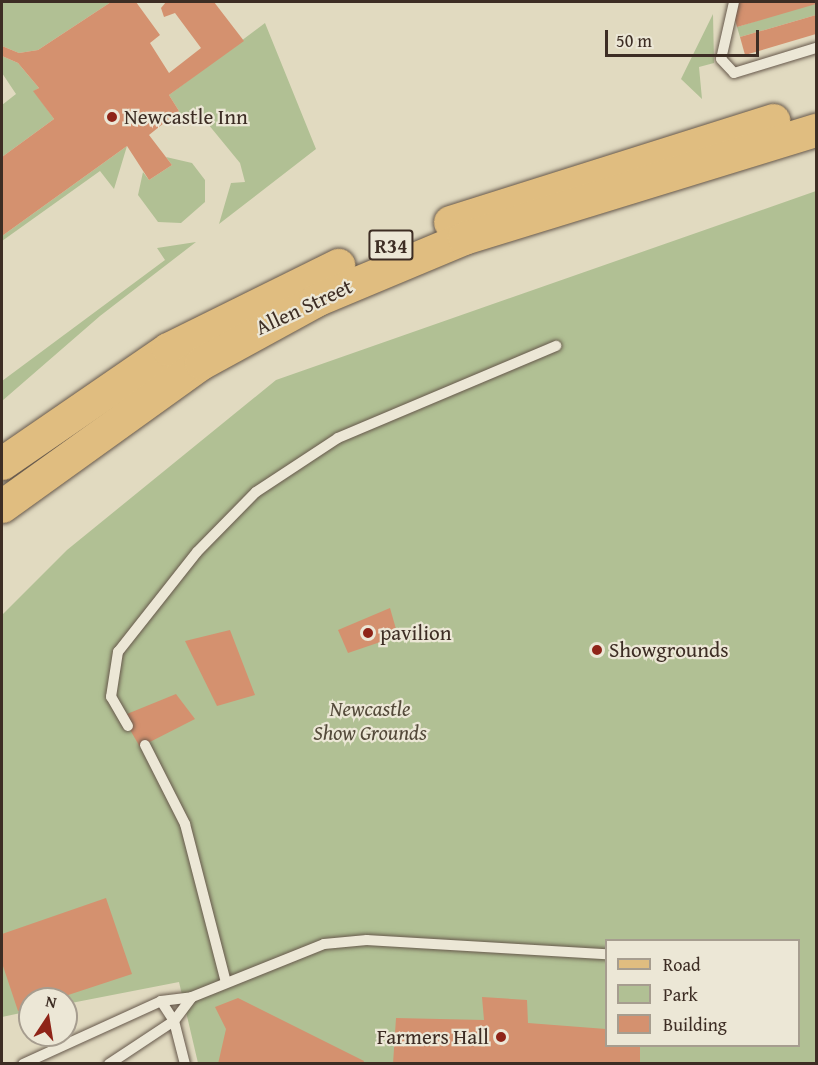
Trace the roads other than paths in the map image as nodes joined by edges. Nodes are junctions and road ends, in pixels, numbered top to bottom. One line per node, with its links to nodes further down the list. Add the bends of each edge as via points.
1 (734, 2): 2 (lane, via 721,59 734,73)
2 (816, 48)
3 (816, 108): 6 (main road, Allen Street / R34, via 507,200 295,284 168,350)
4 (816, 130): 7 (main road, Allen Street / R34, via 464,238 316,300 201,363)
5 (556, 346): 8 (lane, via 338,438 256,492 197,552 118,652 111,697)
6 (2, 463)
7 (2, 506)
8 (128, 726)
9 (145, 745): 11 (lane, via 185,824)
10 (605, 954): 11 (lane, via 367,940 297,951)
11 (226, 983): 12 (lane)
12 (192, 997): 13 (lane); 14 (lane)
13 (161, 1001): 14 (lane); 15 (lane)
14 (174, 1021): 16 (lane); 17 (lane)
15 (23, 1064)
16 (109, 1064)
17 (185, 1064)

